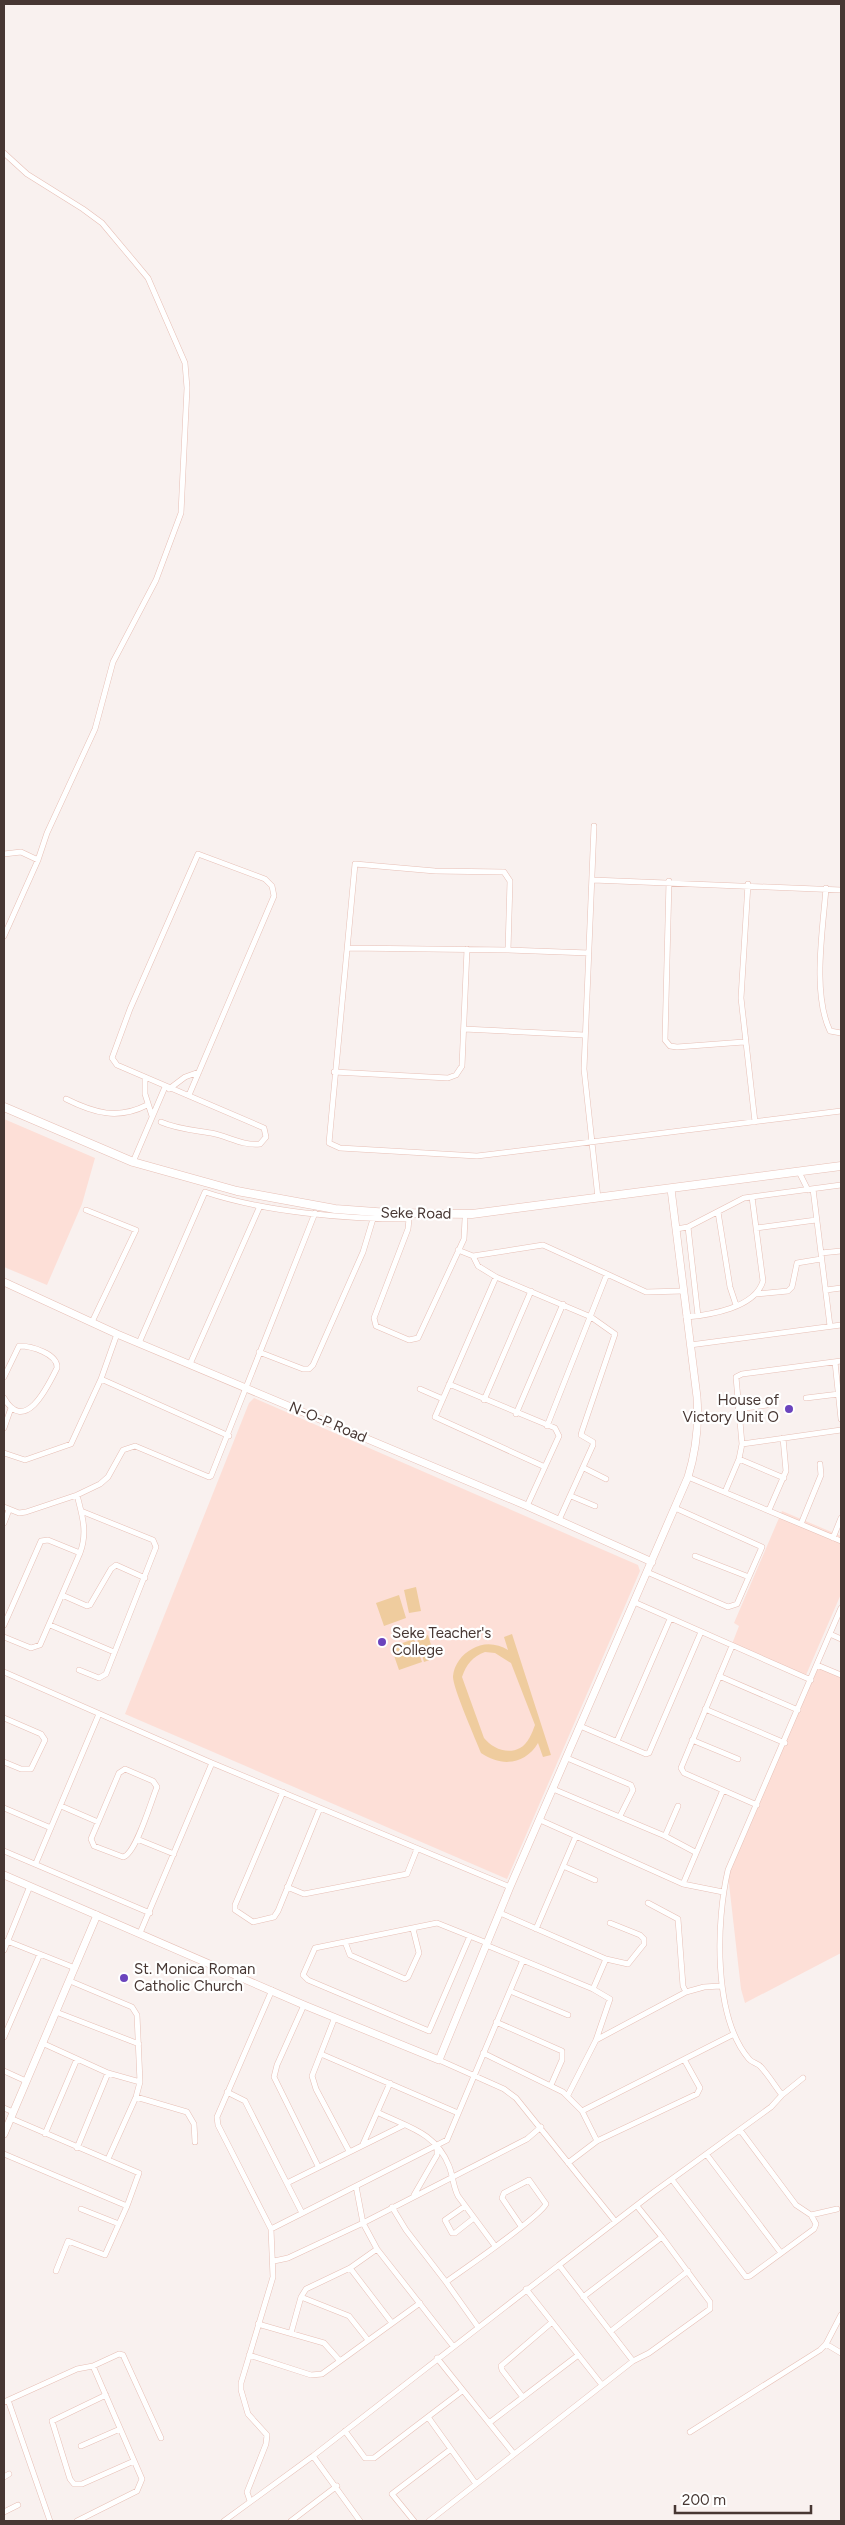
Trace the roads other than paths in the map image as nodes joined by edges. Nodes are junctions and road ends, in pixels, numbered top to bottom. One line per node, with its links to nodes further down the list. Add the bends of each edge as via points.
1 (4, 153): 4 (street, via 27,174 102,223 148,278 183,356 187,388 183,501 178,528 156,580 113,662 95,729 47,833)
2 (594, 826): 5 (street)
3 (4, 854): 4 (street, via 21,852)
4 (38, 860): 10 (street)
5 (593, 880): 6 (street); 14 (street)
6 (670, 881): 7 (street); 18 (street, via 665,1040 677,1048)
7 (748, 884): 8 (street); 18 (street, via 741,998)
8 (826, 888): 9 (street); 16 (street, via 821,988 827,1025 830,1031)
9 (841, 890)
10 (4, 936)
11 (348, 948): 12 (street); 13 (street, via 355,864 435,871 504,872 510,881); 20 (street)
12 (467, 949): 13 (street); 15 (street)
13 (508, 950): 14 (street)
14 (589, 953): 17 (street)
15 (464, 1029): 17 (street); 20 (street, via 462,1066 456,1075 448,1078)
16 (841, 1033)
17 (584, 1035): 31 (street, via 584,1082)
18 (744, 1042): 30 (street)
19 (199, 1072): 21 (street, via 274,891 265,879 198,854 112,1055 114,1063); 22 (street); 23 (street)
20 (334, 1072): 31 (street, via 328,1140 334,1148 477,1156)
21 (145, 1077): 22 (street); 25 (street)
22 (167, 1088): 23 (street); 28 (street)
23 (189, 1095): 29 (street, via 264,1128 264,1142 249,1146 212,1133)
24 (66, 1099): 25 (street, via 86,1109 112,1114 124,1114)
25 (147, 1105): 28 (street)
26 (4, 1107): 32 (main road, Seke Road)
27 (841, 1111): 30 (street)
28 (152, 1116): 32 (street)
29 (161, 1122)
30 (755, 1122): 31 (street)
31 (591, 1143): 39 (street)
32 (133, 1162): 39 (main road, Seke Road, via 262,1197 378,1213 472,1214)
33 (841, 1166): 34 (main road, Seke Road)
34 (799, 1172): 36 (main road, Seke Road); 37 (street)
35 (841, 1185): 37 (street)
36 (671, 1189): 39 (main road, Seke Road); 49 (street)
37 (810, 1189): 38 (street); 46 (street)
38 (752, 1197): 42 (street, via 740,1199); 48 (street)
39 (598, 1198)
40 (260, 1206): 43 (street); 71 (street, via 205,1192); 76 (street)
41 (86, 1210): 67 (street, via 136,1230)
42 (718, 1212): 47 (street); 63 (street)
43 (315, 1213): 44 (street); 73 (street)
44 (373, 1219): 50 (street, via 408,1219 408,1228 374,1318 376,1326 409,1340 418,1338); 73 (street, via 363,1252 309,1370)
45 (465, 1219): 50 (street, via 464,1239)
46 (816, 1220): 48 (street); 53 (street)
47 (688, 1227): 49 (street); 64 (street)
48 (756, 1228): 61 (street, via 763,1281)
49 (676, 1229): 60 (street)
50 (458, 1250): 52 (street)
51 (841, 1251): 53 (street)
52 (473, 1256): 54 (street, via 543,1245); 55 (street, via 478,1266)
53 (821, 1256): 58 (street); 61 (street, via 797,1262 792,1287 788,1291)
54 (607, 1274): 60 (street, via 646,1292); 65 (street)
55 (496, 1277): 59 (street); 79 (street)
56 (4, 1282): 67 (street, N-O-P Road)
57 (841, 1288): 58 (street)
58 (826, 1290): 69 (street)
59 (531, 1291): 62 (street); 86 (street)
60 (683, 1291): 66 (street)
61 (756, 1294): 63 (street)
62 (563, 1304): 65 (street); 90 (street)
63 (736, 1305): 64 (street, via 724,1312)
64 (698, 1316): 66 (street)
65 (591, 1317): 92 (street); 102 (street, via 613,1331 615,1337 581,1435 594,1445)
66 (686, 1317): 72 (street)
67 (92, 1322): 70 (street, N-O-P Road)
68 (841, 1325): 69 (street)
69 (830, 1326): 72 (street)
70 (117, 1334): 71 (street, N-O-P Road); 78 (street)
71 (139, 1343): 76 (street, N-O-P Road)
72 (690, 1345): 103 (street, via 698,1410 696,1444)
73 (259, 1352): 80 (street)
74 (841, 1361): 75 (street)
75 (835, 1362): 82 (street); 89 (street, via 738,1375 734,1381)
76 (190, 1364): 80 (street, N-O-P Road)
77 (4, 1377): 88 (street, via 20,1346 54,1357 57,1362 57,1368 35,1405 22,1410)
78 (101, 1379): 95 (street); 98 (street, via 75,1437 67,1447 25,1460)
79 (449, 1384): 84 (street); 86 (street)
80 (247, 1389): 95 (street); 109 (street, N-O-P Road)
81 (420, 1389): 84 (street)
82 (839, 1394): 85 (street); 91 (street)
83 (4, 1398): 88 (street)
84 (443, 1398): 101 (street, via 435,1417)
85 (806, 1398)
86 (484, 1400): 90 (street)
87 (767, 1405): 89 (street)
88 (11, 1408): 93 (street)
89 (738, 1409): 97 (street)
90 (516, 1414): 92 (street)
91 (841, 1419)
92 (547, 1426): 101 (street, via 555,1428 559,1436)
93 (4, 1428)
94 (841, 1430): 96 (street)
95 (229, 1436): 107 (street, via 209,1477 135,1446 123,1450 104,1481)
96 (783, 1438): 97 (street); 104 (street)
97 (742, 1444): 99 (street)
98 (4, 1453)
99 (739, 1460): 104 (street); 106 (street)
100 (820, 1464): 118 (street, via 821,1475)
101 (545, 1467): 109 (street)
102 (584, 1468): 105 (street); 108 (street)
103 (688, 1478): 106 (street); 112 (street)
104 (784, 1478): 113 (street)
105 (606, 1479)
106 (725, 1492): 113 (street)
107 (77, 1495): 111 (street, via 26,1512 18,1513); 114 (street)
108 (571, 1496): 110 (street); 116 (street)
109 (526, 1506): 116 (street, N-O-P Road)
110 (595, 1506)
111 (6, 1508): 117 (street)
112 (675, 1508): 123 (street); 125 (street, via 762,1547)
113 (769, 1510): 118 (street)
114 (81, 1511): 121 (street, via 85,1539); 126 (street, via 153,1540 156,1547)
115 (841, 1518): 119 (street)
116 (559, 1520): 123 (street, N-O-P Road)
117 (4, 1524)
118 (801, 1524): 119 (street)
119 (833, 1538): 120 (street)
120 (841, 1541)
121 (80, 1553): 127 (street); 132 (street, via 48,1540 40,1541)
122 (695, 1556): 125 (street)
123 (652, 1562): 124 (street)
124 (647, 1572): 125 (street, via 732,1607 738,1604); 128 (street)
125 (749, 1577)
126 (144, 1578): 127 (street, via 116,1566 90,1605); 138 (street)
127 (62, 1595): 131 (street)
128 (634, 1602): 130 (street); 149 (street)
129 (841, 1608): 134 (street)
130 (670, 1619): 133 (street); 151 (street)
131 (50, 1625): 135 (street, via 40,1644 34,1648); 138 (street)
132 (4, 1626)
133 (700, 1632): 137 (street); 151 (street, via 651,1750 646,1754)
134 (830, 1634): 136 (street); 139 (street)
135 (4, 1637)
136 (841, 1639)
137 (732, 1646): 142 (street); 144 (street)
138 (114, 1652): 140 (street, via 106,1674 101,1678)
139 (817, 1665): 143 (street); 144 (street)
140 (79, 1670)
141 (4, 1672): 147 (street)
142 (719, 1676): 145 (street); 146 (street)
143 (841, 1676)
144 (811, 1680): 146 (street)
145 (705, 1709): 150 (street); 152 (street)
146 (798, 1710): 152 (street)
147 (99, 1714): 156 (street); 161 (street)
148 (4, 1718): 155 (street, via 41,1734 45,1740 31,1769 21,1769)
149 (580, 1726): 151 (street); 153 (street)
150 (692, 1740): 154 (street); 158 (street, via 682,1771)
151 (617, 1741)
152 (785, 1743): 160 (street)
153 (567, 1758): 157 (street); 165 (street, via 631,1785 632,1790)
154 (738, 1759)
155 (4, 1762)
156 (212, 1762): 159 (street); 175 (street)
157 (554, 1789): 165 (street); 166 (street)
158 (723, 1790): 160 (street); 174 (street)
159 (283, 1792): 164 (street); 182 (street, via 235,1910 253,1922 274,1917)
160 (757, 1805): 184 (street, via 728,1870)
161 (61, 1806): 167 (street); 168 (street)
162 (678, 1806): 170 (street)
163 (4, 1808): 168 (street)
164 (320, 1808): 172 (street); 182 (street)
165 (620, 1816): 170 (street)
166 (540, 1820): 169 (street); 183 (street)
167 (98, 1822): 171 (street, via 91,1839 94,1846 125,1857); 171 (street, via 119,1773 128,1770 153,1781 157,1787)
168 (51, 1828): 176 (street)
169 (576, 1836): 177 (street); 180 (street)
170 (665, 1836): 174 (street)
171 (137, 1839): 175 (street)
172 (417, 1849): 182 (street, via 407,1874 304,1894); 183 (street)
173 (4, 1850): 176 (street)
174 (695, 1852): 180 (street)
175 (174, 1854): 186 (street)
176 (36, 1864): 186 (street)
177 (563, 1866): 179 (street); 191 (street)
178 (4, 1875): 181 (street)
179 (595, 1880)
180 (683, 1884): 184 (street)
181 (30, 1886): 188 (street); 194 (street)
182 (287, 1887)
183 (510, 1887): 187 (street)
184 (723, 1892): 203 (street)
185 (648, 1903): 207 (street, via 678,1919)
186 (150, 1913): 192 (street)
187 (500, 1913): 191 (street); 196 (street)
188 (98, 1915): 192 (street); 201 (street)
189 (610, 1922): 199 (street, via 640,1935 644,1944 628,1964)
190 (413, 1929): 193 (street, via 437,1923); 195 (street); 195 (street, via 419,1953 405,1979 350,1955)
191 (536, 1929): 199 (street)
192 (140, 1933): 205 (street)
193 (470, 1936): 195 (street, via 429,2030 308,1980 303,1975 315,1948); 196 (street)
194 (8, 1942): 197 (street); 198 (street)
195 (345, 1942)
196 (487, 1944): 200 (street); 221 (street)
197 (4, 1950)
198 (40, 1954): 201 (street); 214 (street)
199 (606, 1959): 204 (street)
200 (523, 1960): 204 (street); 206 (street)
201 (75, 1968): 202 (street)
202 (70, 1981): 209 (street); 217 (street, via 135,2010)
203 (720, 1986): 207 (street); 213 (street)
204 (593, 1989): 215 (street, via 610,1999)
205 (272, 1990): 208 (street); 231 (street)
206 (510, 1991): 210 (street); 212 (street)
207 (686, 1992): 215 (street)
208 (304, 2004): 211 (street); 255 (street, via 274,2077)
209 (56, 2012): 216 (street); 217 (street)
210 (568, 2015)
211 (334, 2017): 218 (street); 221 (street)
212 (496, 2022): 219 (street); 230 (street, via 562,2051 562,2060)
213 (734, 2034): 222 (street); 233 (street, via 750,2060 760,2065)
214 (4, 2037)
215 (596, 2040): 232 (street)
216 (42, 2043): 220 (street); 227 (street)
217 (139, 2044): 228 (street)
218 (321, 2054): 229 (street); 250 (street, via 312,2076)
219 (482, 2054): 225 (street); 230 (street)
220 (76, 2059): 224 (street); 244 (street)
221 (439, 2060): 225 (street)
222 (685, 2061): 236 (street); 245 (street, via 700,2088 697,2094)
223 (4, 2071): 227 (street)
224 (108, 2073): 228 (street); 249 (street)
225 (473, 2076): 238 (street); 241 (street, via 504,2089)
226 (803, 2078): 233 (street)
227 (26, 2081): 239 (street)
228 (140, 2082): 234 (street)
229 (390, 2083): 237 (street); 238 (street)
230 (550, 2086): 232 (street)
231 (227, 2092): 258 (street, via 245,2101); 274 (street, via 217,2117 218,2125)
232 (568, 2095): 236 (street)
233 (782, 2095): 242 (street, via 772,2107)
234 (136, 2097): 246 (street, via 187,2112 194,2124); 253 (street)
235 (4, 2108): 239 (street)
236 (582, 2111): 245 (street)
237 (377, 2112): 240 (street); 247 (street)
238 (458, 2113): 248 (street, via 447,2140)
239 (12, 2115): 243 (street); 244 (street)
240 (404, 2125): 247 (street); 248 (street, via 432,2138)
241 (541, 2127): 254 (street); 256 (street, via 527,2140)
242 (740, 2130): 252 (street); 268 (street, via 796,2205)
243 (4, 2134)
244 (46, 2134): 249 (street)
245 (597, 2141): 254 (street)
246 (195, 2142)
247 (363, 2145): 250 (street)
248 (437, 2146): 256 (street); 259 (street); 260 (street, via 436,2155)
249 (77, 2148): 253 (street)
250 (348, 2151): 255 (street)
251 (4, 2154): 261 (street)
252 (707, 2155): 257 (street); 278 (street)
253 (108, 2159): 261 (street, via 139,2173)
254 (568, 2163): 270 (street)
255 (318, 2166): 258 (street)
256 (452, 2177): 260 (street); 262 (street, via 453,2187)
257 (673, 2181): 263 (street); 278 (street, via 746,2276)
258 (287, 2182): 267 (street)
259 (356, 2186): 267 (street); 271 (street)
260 (414, 2196): 264 (street)
261 (127, 2206): 272 (street)
262 (465, 2206): 269 (street); 269 (street, via 446,2220 452,2233)
263 (637, 2206): 270 (street); 275 (street)
264 (392, 2207): 271 (street); 284 (street)
265 (81, 2209): 272 (street)
266 (837, 2209): 268 (street)
267 (302, 2213): 274 (street)
268 (812, 2214): 278 (street, via 816,2224 814,2229)
269 (474, 2218): 276 (street)
270 (615, 2221): 280 (street)
271 (363, 2223): 277 (street); 279 (street)
272 (119, 2224): 282 (street, via 105,2255 68,2241)
273 (521, 2226): 273 (street, via 502,2198 504,2193 529,2180 546,2204); 276 (street)
274 (271, 2229): 279 (street)
275 (662, 2237): 283 (street); 287 (street)
276 (495, 2246): 284 (street)
277 (376, 2249): 281 (street); 288 (street)
278 (781, 2253)
279 (274, 2262): 292 (street, via 273,2277)
280 (559, 2265): 285 (street); 287 (street)
281 (350, 2268): 286 (street, via 312,2285); 290 (street)
282 (56, 2271)
283 (688, 2271): 294 (street); 304 (street, via 710,2302 710,2308)
284 (446, 2282): 293 (street)
285 (526, 2289): 291 (street); 293 (street)
286 (301, 2297): 295 (street); 296 (street, via 349,2316)
287 (583, 2297): 294 (street)
288 (420, 2303): 290 (street); 298 (street)
289 (841, 2315): 297 (street)
290 (392, 2323): 296 (street)
291 (550, 2323): 301 (street); 309 (street, via 502,2366)
292 (258, 2324): 295 (street); 300 (street)
293 (478, 2327): 298 (street)
294 (611, 2332): 304 (street)
295 (291, 2333): 303 (street, via 324,2343)
296 (368, 2340): 303 (street)
297 (826, 2344): 299 (street); 315 (street)
298 (452, 2346): 302 (street)
299 (841, 2353)
300 (248, 2355): 303 (street, via 311,2375 322,2374); 324 (street, via 241,2383 243,2400 252,2422 266,2436 266,2444 247,2492)
301 (577, 2356): 306 (street); 309 (street)
302 (437, 2358): 307 (street); 314 (street)
303 (340, 2361)
304 (633, 2361): 306 (street)
305 (93, 2366): 308 (street); 310 (street, via 77,2369); 316 (street, via 123,2355)
306 (602, 2385): 319 (street)
307 (462, 2391): 311 (street); 312 (street)
308 (106, 2395): 313 (street); 321 (street, via 52,2422 70,2480 74,2484 82,2484)
309 (522, 2396): 312 (street)
310 (6, 2401): 327 (street)
311 (428, 2417): 314 (street, via 374,2458 365,2458); 318 (street)
312 (489, 2423): 319 (street)
313 (120, 2429): 317 (street); 321 (street)
314 (345, 2431): 320 (street)
315 (690, 2432)
316 (161, 2438)
317 (81, 2446)
318 (451, 2449): 322 (street); 332 (street, via 392,2494)
319 (514, 2454): 322 (street)
320 (313, 2456): 323 (street); 324 (street)
321 (134, 2460): 328 (street, via 142,2479 137,2491)
322 (476, 2484): 333 (street)
323 (337, 2486): 330 (street); 331 (street)
324 (250, 2501): 329 (street)
325 (18, 2505): 326 (street)
326 (4, 2512)
327 (50, 2521)
328 (77, 2521)
329 (224, 2521)
330 (291, 2521)
331 (360, 2521)
332 (414, 2521)
333 (429, 2521)

